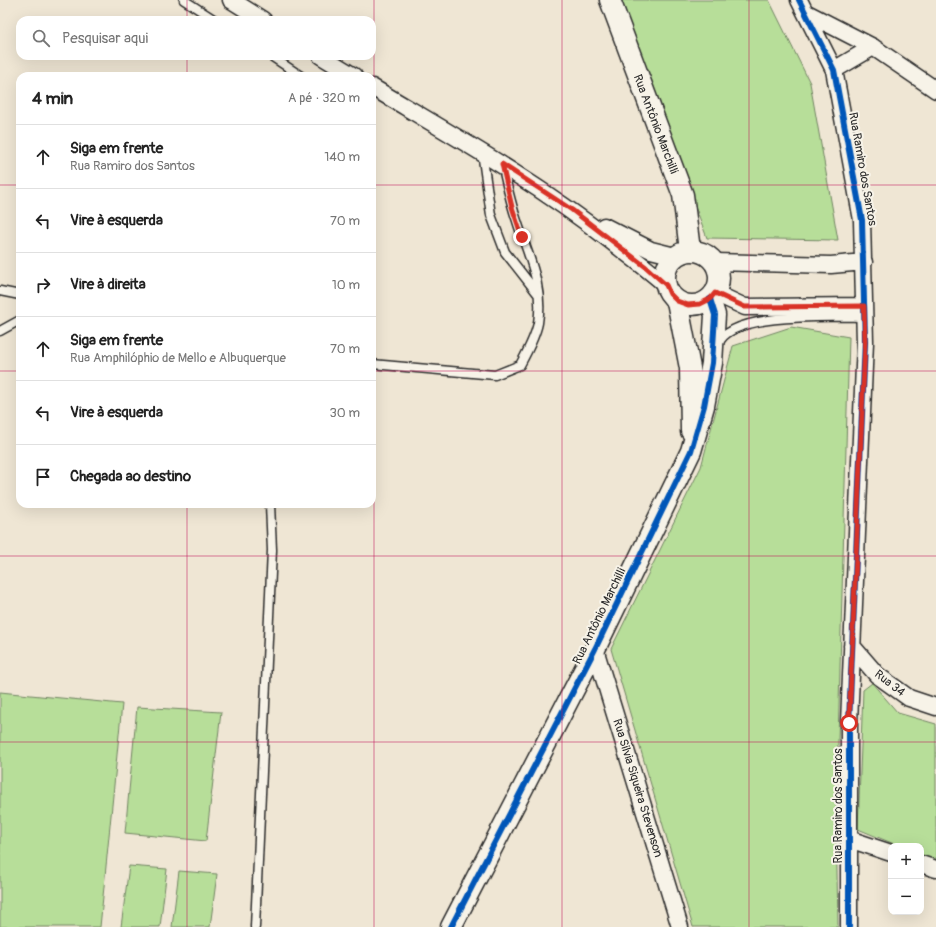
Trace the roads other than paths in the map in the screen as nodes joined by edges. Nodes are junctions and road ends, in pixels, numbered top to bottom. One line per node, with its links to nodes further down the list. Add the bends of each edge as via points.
1 (184, 0): 5 (lane)
2 (232, 0): 6 (street)
3 (610, 0): 18 (street, Rua Antônio Marchilli, via 683,195)
4 (802, 6): 7 (street); 10 (street, Rua Ramiro dos Santos)
5 (209, 16)
6 (256, 16)
7 (873, 47): 10 (street); 14 (street)
8 (276, 60): 11 (lane)
9 (328, 60): 12 (street)
10 (834, 70): 20 (street, Rua Ramiro dos Santos, via 862,220)
11 (295, 72)
12 (347, 72)
13 (376, 89): 15 (street)
14 (936, 90)
15 (482, 152): 16 (street); 25 (lane, via 491,215 505,252)
16 (502, 164): 17 (street); 25 (lane, via 512,207 534,267)
17 (572, 210): 18 (street, via 651,250); 21 (street)
18 (683, 253): 19 (street, via 700,251); 21 (street, via 666,269)
19 (716, 262): 20 (street, via 831,265); 23 (street, via 720,274)
20 (864, 262): 27 (street, Rua Ramiro dos Santos)
21 (666, 285): 26 (street)
22 (0, 292): 24 (lane)
23 (715, 293): 26 (street, via 700,304 688,305); 27 (street, via 745,307); 30 (street, Rua Antônio Marchilli)
24 (16, 294)
25 (538, 294): 31 (lane, via 538,323 520,365 495,375)
26 (677, 301): 32 (street, Rua Antônio Marchilli, via 690,368)
27 (864, 307): 30 (lane, via 756,322 732,331 720,340); 34 (street, Rua Ramiro dos Santos)
28 (16, 322): 29 (lane)
29 (0, 331)
30 (712, 363): 32 (street, Rua Antônio Marchilli, via 704,406)
31 (376, 364)
32 (691, 452): 35 (street, Rua Antônio Marchilli)
33 (270, 508): 41 (lane, via 272,550)
34 (852, 646): 36 (street, Rua 34, via 877,675 909,698); 37 (street, Rua Ramiro dos Santos)
35 (595, 649): 42 (street, Rua Antônio Marchilli); 43 (street, Rua Silvia Siqueira Stevenson)
36 (936, 707)
37 (849, 839): 38 (street); 44 (street, Rua Ramiro dos Santos)
38 (888, 853)
39 (924, 865): 40 (street)
40 (936, 869)
41 (255, 927)
42 (451, 927)
43 (680, 927)
44 (849, 927)

